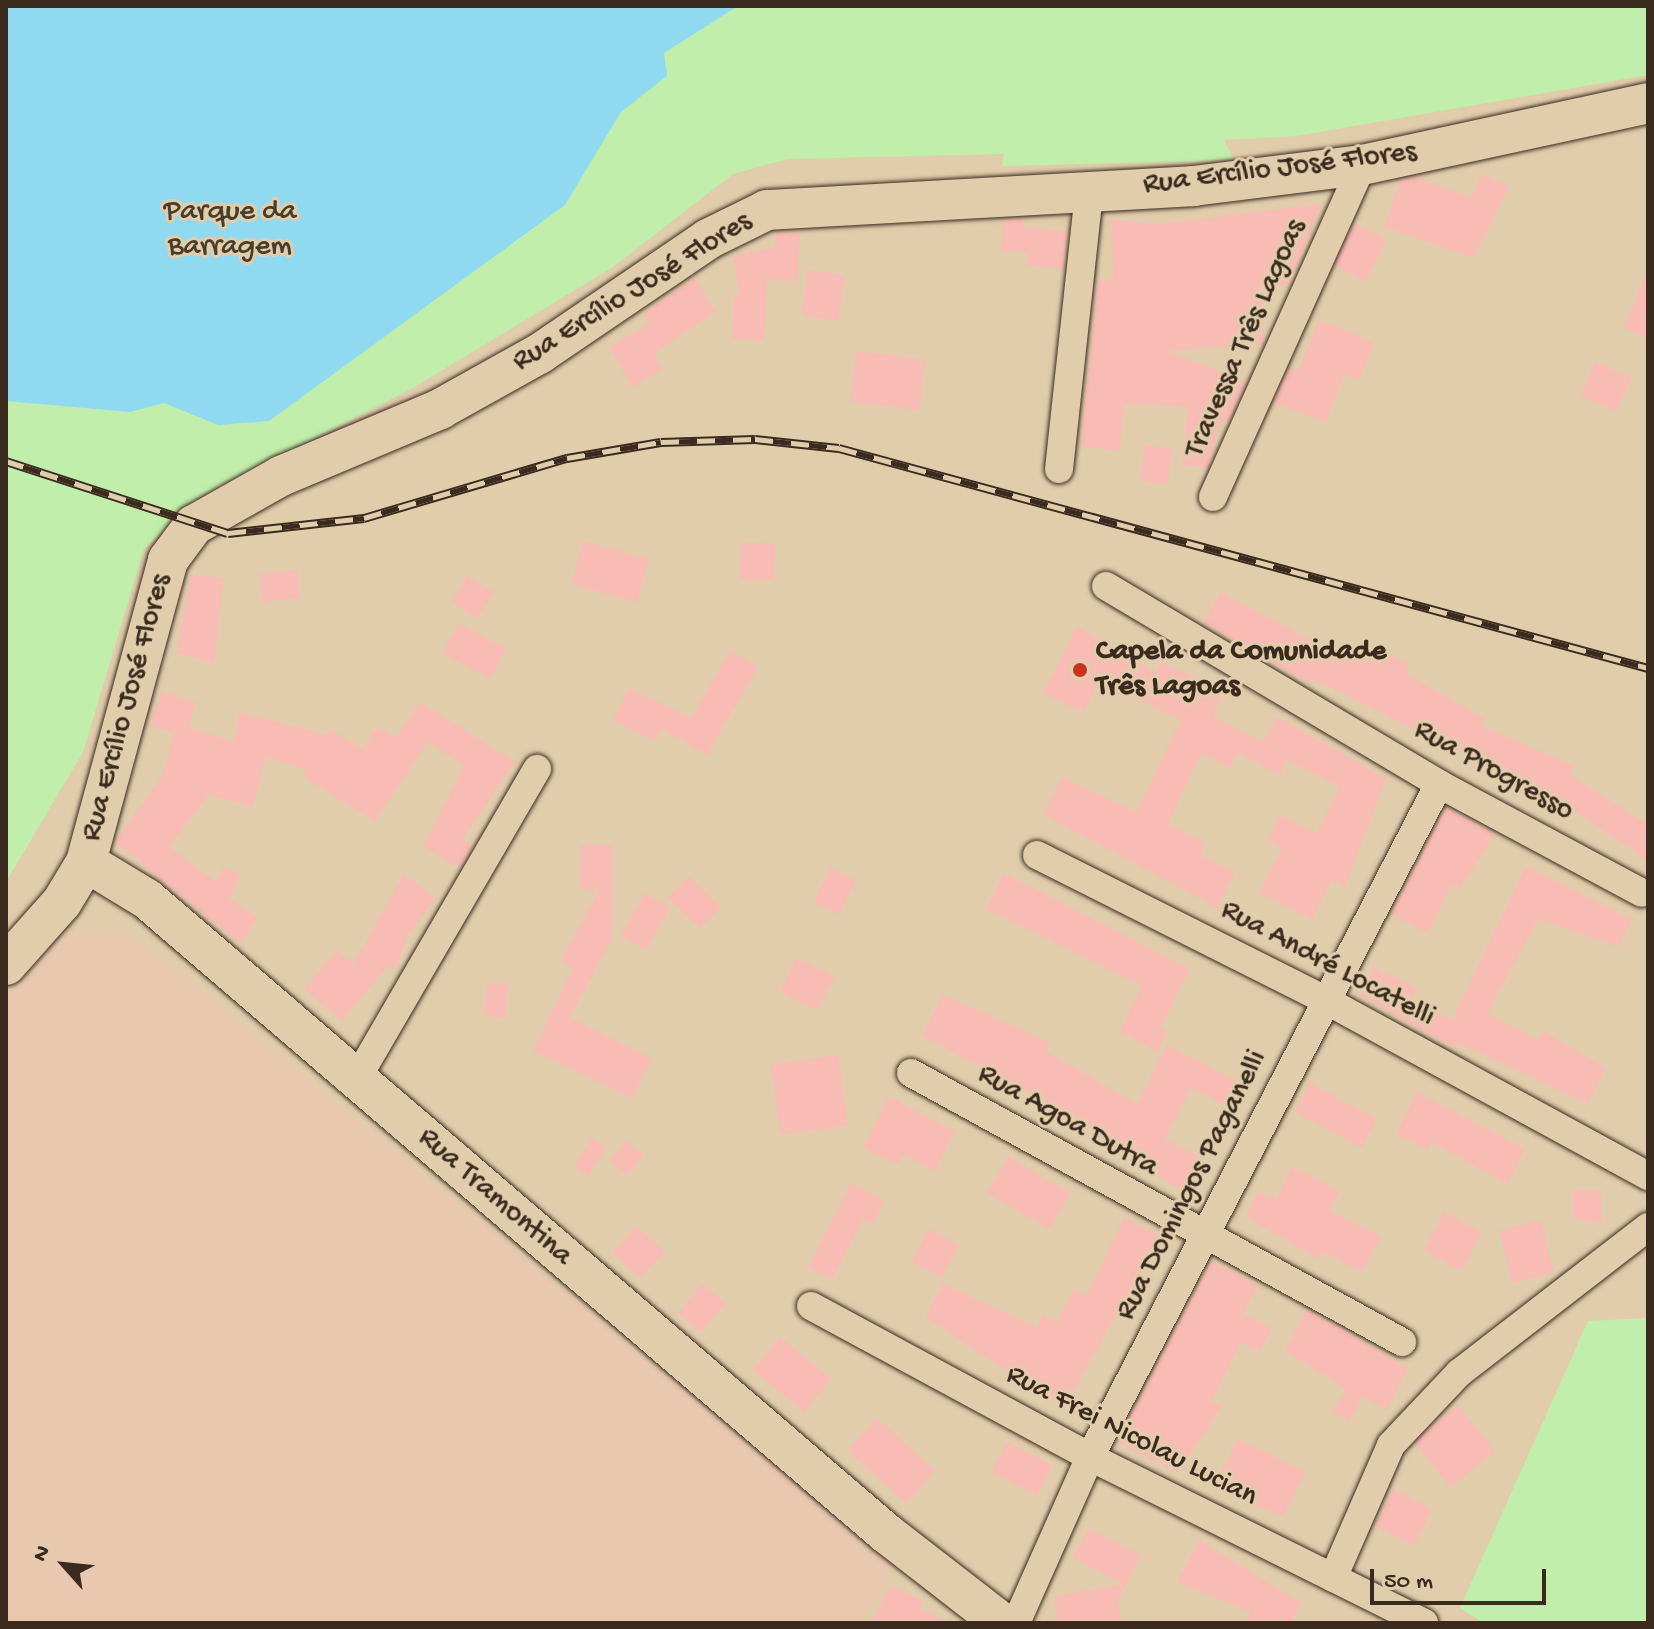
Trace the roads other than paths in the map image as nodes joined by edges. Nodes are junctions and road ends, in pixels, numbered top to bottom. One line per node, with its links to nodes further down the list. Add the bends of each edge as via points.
1 (1648, 103): 2 (street, Rua Ercílio José Flores)
2 (1362, 165): 3 (street, Rua Ercílio José Flores); 5 (street, Travessa Três Lagoas)
3 (1089, 191): 4 (street); 10 (street, Rua Ercílio José Flores, via 767,210 708,239 539,354 440,409 215,508 168,560)
4 (1059, 469)
5 (1213, 497)
6 (1106, 586): 8 (street, Rua Progresso)
7 (537, 769): 15 (street)
8 (1439, 784): 11 (street, Rua Progresso); 13 (street, Rua Domingos Paganelli)
9 (1037, 855): 13 (street, Rua André Locatelli)
10 (86, 862): 12 (street, via 62,902); 15 (street, Rua Tramontina, via 147,899)
11 (1642, 893)
12 (6, 965)
13 (1327, 1001): 16 (street, Rua André Locatelli); 18 (street, Rua Domingos Paganelli)
14 (911, 1073): 18 (street, Rua Agoa Dutra)
15 (356, 1080): 23 (street, Rua Tramontina, via 886,1533)
16 (1648, 1176)
17 (1648, 1227): 22 (street, via 1459,1373 1391,1445)
18 (1205, 1238): 20 (street, Rua Agoa Dutra); 21 (street, Rua Domingos Paganelli)
19 (811, 1306): 21 (street, Rua Frei Nicolau Lucian)
20 (1402, 1342)
21 (1090, 1457): 22 (street, Rua Frei Nicolau Lucian); 24 (street, Rua Domingos Paganelli)
22 (1333, 1578): 25 (street, Rua Frei Nicolau Lucian)
23 (1002, 1623)
24 (1016, 1623)
25 (1424, 1623)

